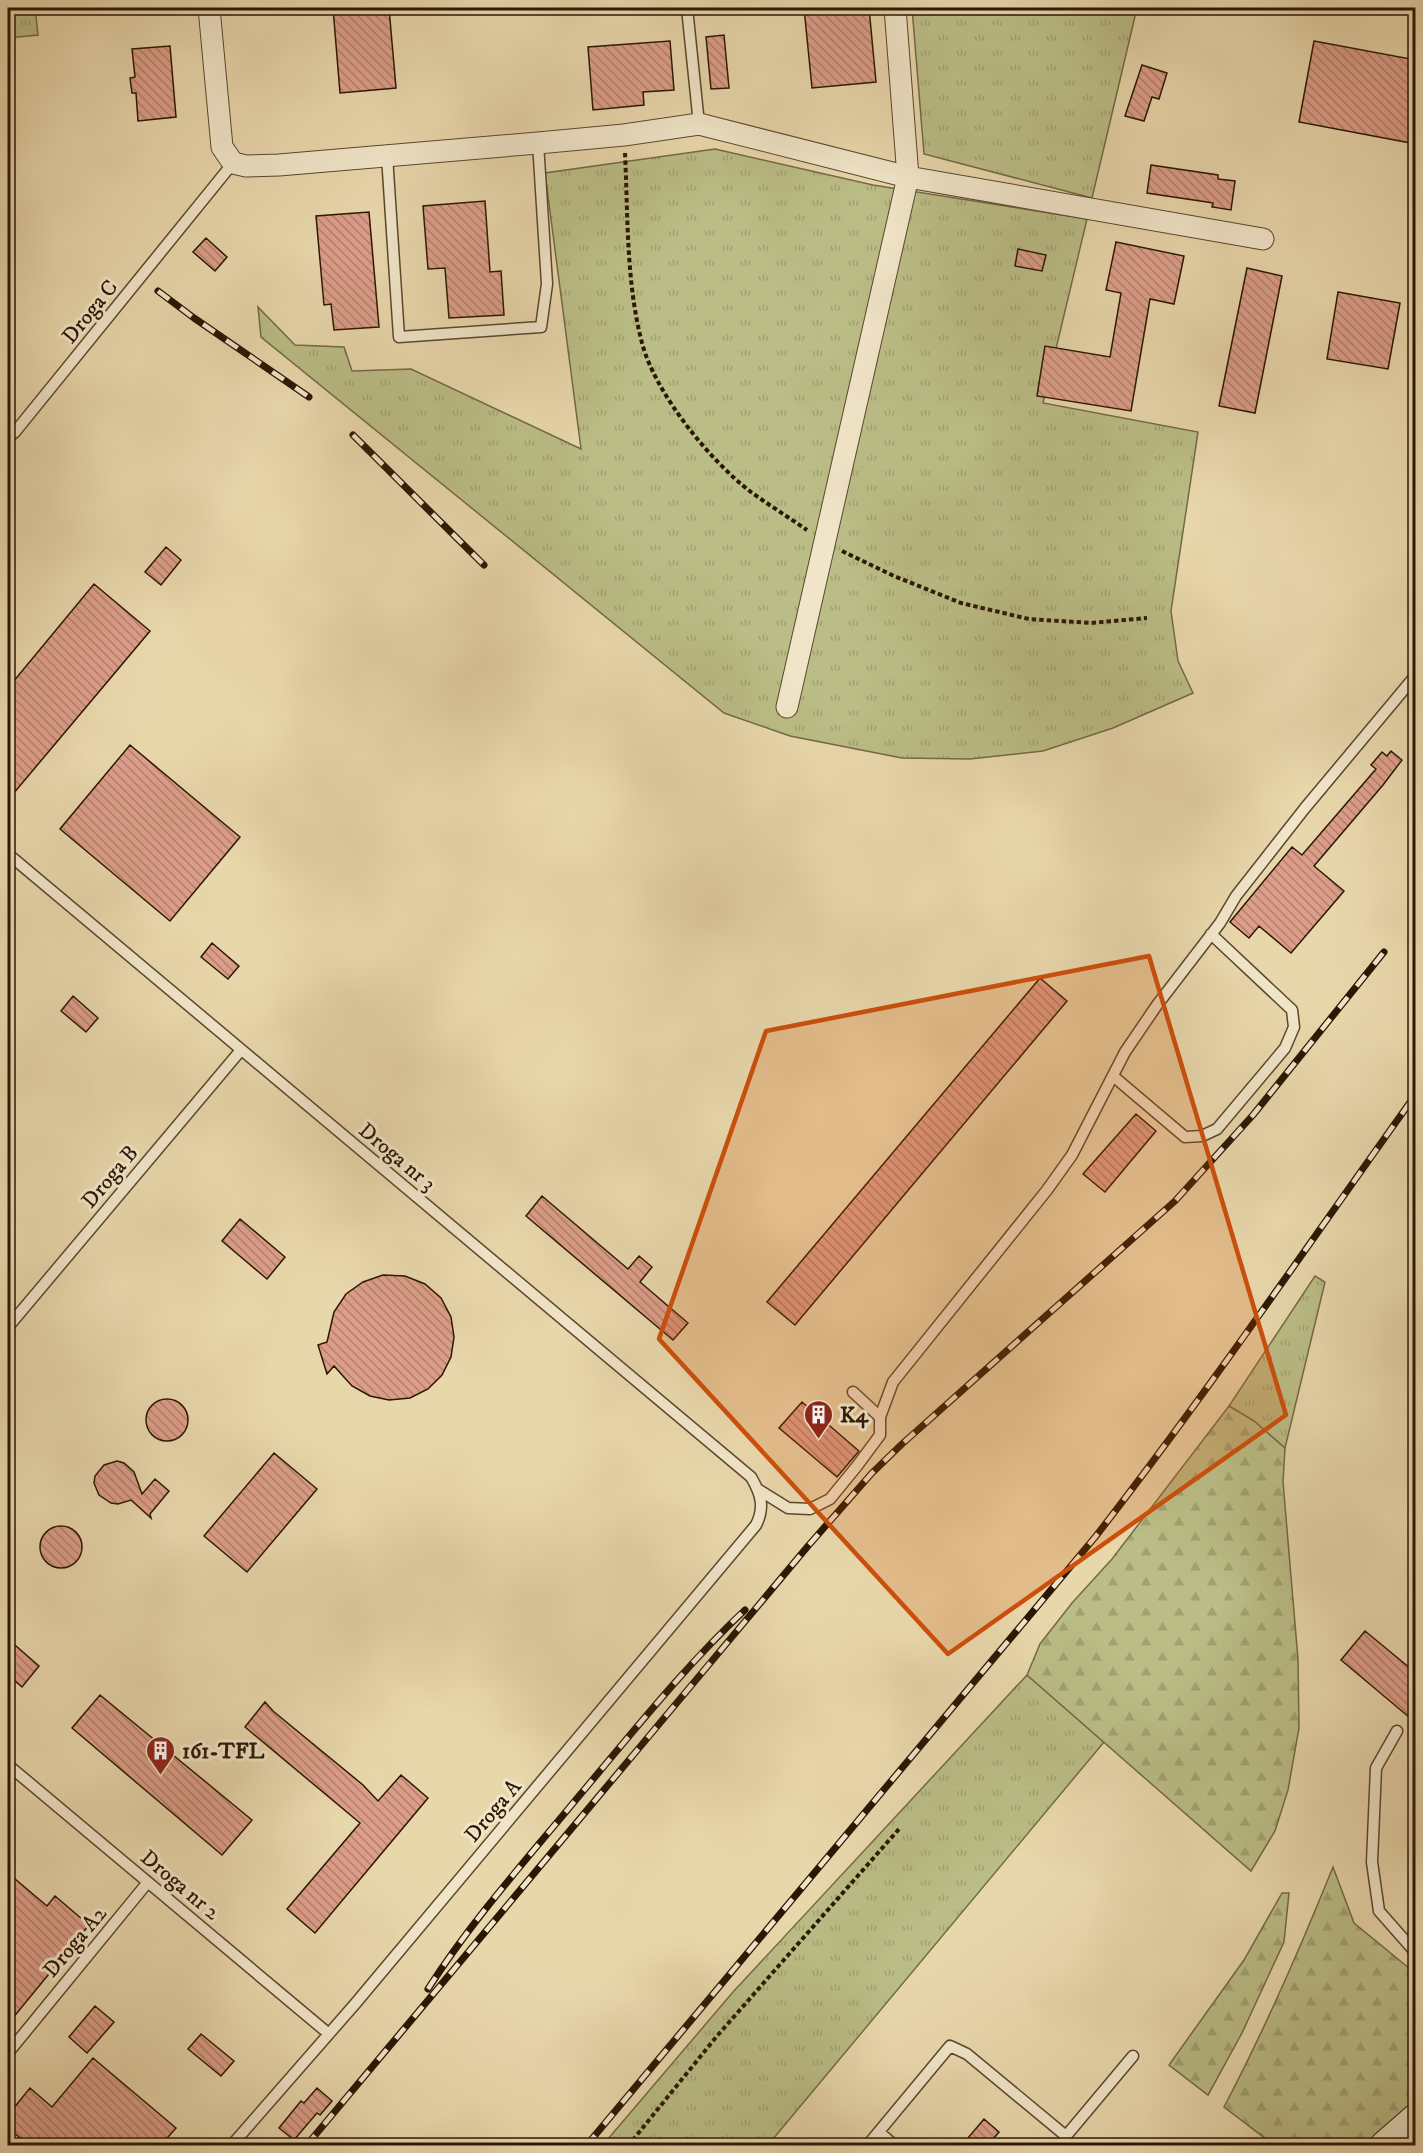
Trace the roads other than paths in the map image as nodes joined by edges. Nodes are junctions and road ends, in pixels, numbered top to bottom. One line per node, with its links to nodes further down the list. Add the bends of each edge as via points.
1 (209, 8): 7 (street, via 222,147)
2 (687, 8): 4 (lane)
3 (895, 8): 8 (street)
4 (699, 124): 5 (street); 8 (street)
5 (538, 143): 6 (street); 6 (lane, via 547,284 541,327 399,337)
6 (387, 156): 7 (street, via 279,165)
7 (233, 163): 10 (lane, Droga C)
8 (908, 177): 9 (street); 12 (street)
9 (1263, 239)
10 (8, 438)
11 (1416, 675): 14 (lane, Droga nr 3, via 1305,808)
12 (787, 707)
13 (8, 854): 15 (lane, Droga nr 3)
14 (1211, 934): 16 (lane, Droga nr 3, via 1157,1005); 16 (lane, via 1292,1010 1294,1027 1285,1048 1217,1129 1202,1136 1185,1137)
15 (240, 1050): 17 (lane, Droga B); 20 (lane, Droga nr 3, via 743,1471)
16 (1113, 1076): 19 (lane, Droga nr 3, via 1072,1155 893,1382)
17 (8, 1327)
18 (853, 1392): 19 (lane)
19 (880, 1417): 20 (lane, Droga nr 3, via 880,1435 830,1499 810,1509 788,1508)
20 (759, 1490): 25 (lane, Droga A, via 762,1505 756,1525)
21 (1397, 1731): 24 (lane, via 1376,1768 1372,1862 1379,1911)
22 (8, 1765): 23 (lane, Droga nr 2)
23 (148, 1882): 25 (lane, Droga nr 2); 26 (lane, Droga A2)
24 (1416, 1953)
25 (329, 2034): 30 (lane, Droga A)
26 (8, 2052)
27 (1133, 2056): 29 (lane, via 1066,2136 966,2054 950,2046)
28 (1416, 2119): 33 (main road)
29 (879, 2132): 31 (lane); 32 (lane)
30 (231, 2145)
31 (867, 2145)
32 (895, 2145)
33 (1385, 2145)

